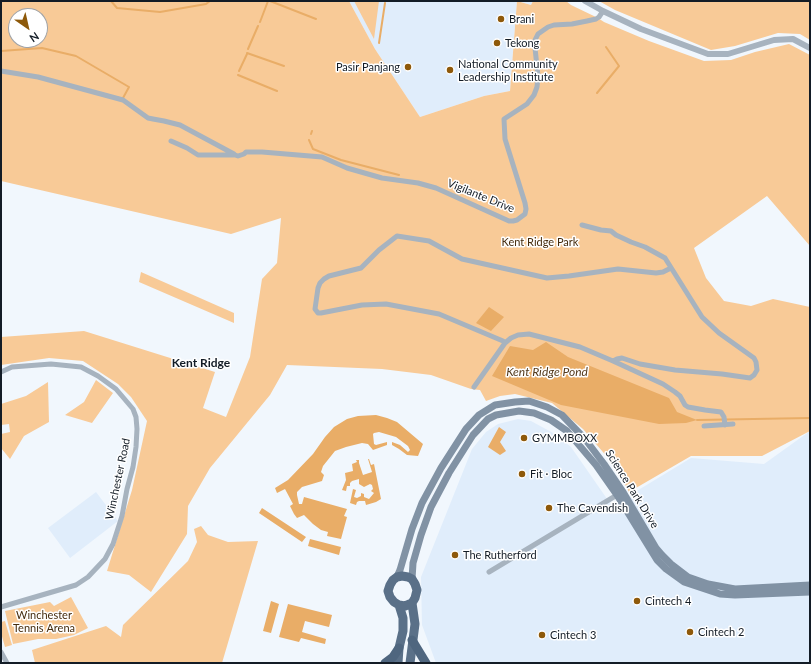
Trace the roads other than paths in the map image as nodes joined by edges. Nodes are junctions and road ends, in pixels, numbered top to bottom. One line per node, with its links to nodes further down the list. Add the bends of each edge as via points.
1 (586, 1): 2 (street)
2 (603, 11): 3 (street, via 641,29 708,54 728,54 774,40 793,39); 6 (street, Vigilante Drive, via 596,19 548,27 538,34 535,40 538,76 534,95 527,104 504,119 505,139 526,209 525,214 517,220 509,221 436,188 382,178 347,168 322,157 262,152)
3 (810, 48)
4 (1, 71): 6 (street, via 38,77 123,100 148,118 180,125)
5 (171, 141): 6 (street, via 198,155)
6 (235, 155)
7 (582, 225): 8 (street, via 611,231 665,258)
8 (671, 268): 9 (street, via 656,273 618,269 547,278 462,259 428,241 397,236 361,268 329,276 318,288 315,309 320,313 362,305 386,304 440,314); 10 (street, via 702,317 719,333 754,358 756,373 750,378 675,370 622,358)
9 (503, 342)
10 (614, 361): 12 (street, via 580,347 535,335 518,335 506,343); 13 (street, via 676,392 688,407 721,412)
11 (1, 372): 24 (street, Winchester Road, via 12,367 51,364 81,367 116,389 136,417 137,438 122,516 105,560 88,577 76,584)
12 (474, 387)
13 (725, 421): 14 (street); 15 (street)
14 (733, 424)
15 (704, 426)
16 (617, 495): 17 (street); 19 (main road, Science Park Drive, via 596,465 566,431 551,420 534,413 519,411 496,415 488,419 473,434 449,473 421,535 413,563); 21 (main road, Science Park Drive, via 657,560 684,582 720,594)
17 (489, 572)
18 (397, 578): 19 (highway, via 402,576); 20 (main road, Science Park Drive, via 422,504 466,429 479,414 495,405 529,401 562,415 580,433 623,492 656,548 688,577 735,590); 23 (highway, via 393,580 388,591 394,602)
19 (412, 579): 22 (highway, via 417,590)
20 (810, 585)
21 (810, 592)
22 (412, 603): 23 (highway); 25 (highway, via 415,624)
23 (399, 605): 26 (highway, via 404,631)
24 (1, 607)
25 (412, 640): 31 (highway); 32 (highway)
26 (399, 648): 29 (highway, via 393,657); 30 (highway)
27 (1, 652): 28 (street)
28 (7, 663)
29 (384, 663)
30 (398, 663)
31 (410, 663)
32 (426, 663)

